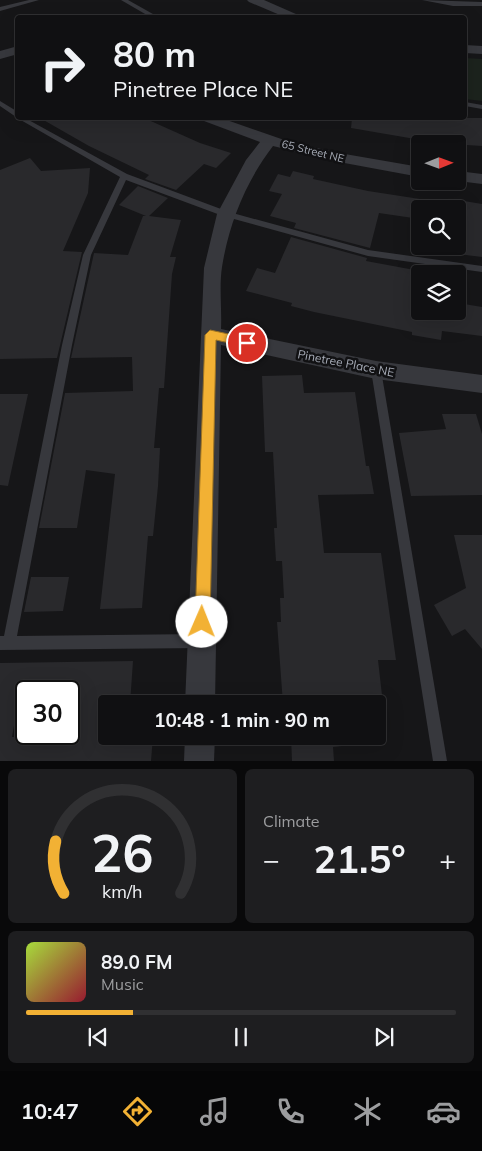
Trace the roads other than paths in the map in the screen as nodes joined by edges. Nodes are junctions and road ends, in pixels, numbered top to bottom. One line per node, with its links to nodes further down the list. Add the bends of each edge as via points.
1 (36, 0): 6 (lane)
2 (124, 0): 7 (lane)
3 (253, 0): 8 (street)
4 (425, 0): 5 (lane)
5 (482, 4)
6 (0, 10)
7 (152, 15)
8 (291, 15)
9 (467, 49): 10 (street)
10 (482, 50)
11 (15, 51): 12 (street)
12 (0, 55)
13 (0, 103): 16 (lane)
14 (467, 104): 15 (lane)
15 (482, 106)
16 (10, 111): 17 (lane); 18 (lane)
17 (0, 114)
18 (15, 114)
19 (24, 120): 23 (lane)
20 (213, 120): 21 (street, 65 Street NE)
21 (270, 140): 22 (street, 65 Street NE, via 340,158); 26 (street, via 254,160)
22 (411, 170)
23 (124, 176): 26 (lane); 32 (lane, via 87,255)
24 (466, 177): 25 (street)
25 (482, 178)
26 (226, 214): 27 (lane, via 368,252); 28 (street, via 213,268)
27 (482, 268)
28 (210, 335): 29 (street, Pinetree Place NE); 31 (street)
29 (376, 370): 30 (street, Pinetree Place NE); 36 (lane)
30 (482, 384)
31 (202, 641): 32 (lane); 33 (street)
32 (4, 643)
33 (200, 695)
34 (200, 745): 35 (street)
35 (199, 761)
36 (440, 761)

